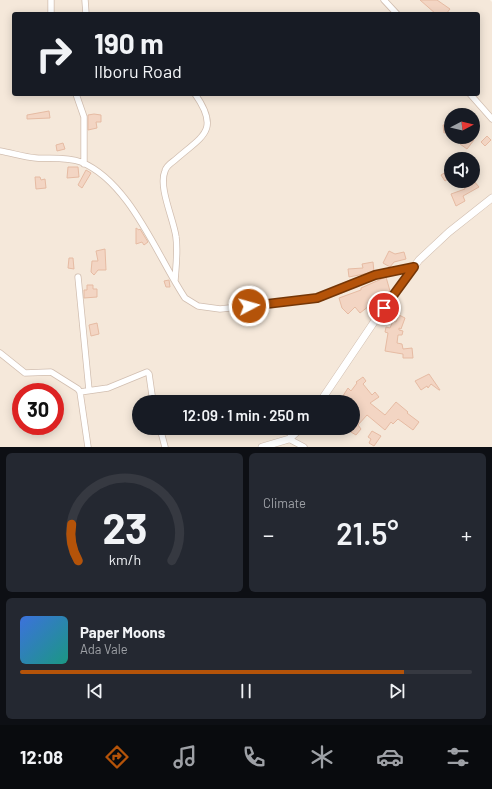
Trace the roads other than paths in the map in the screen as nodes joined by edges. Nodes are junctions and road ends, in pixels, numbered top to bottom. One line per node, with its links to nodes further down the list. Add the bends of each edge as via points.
1 (51, 0): 4 (street)
2 (85, 0): 5 (street)
3 (384, 0): 6 (street)
4 (51, 12)
5 (86, 12)
6 (395, 12)
7 (77, 96): 12 (street, via 85,124)
8 (197, 96): 16 (street, via 207,115 207,129 201,138 167,167 164,174 164,187 177,238)
9 (472, 96): 10 (street)
10 (492, 119)
11 (0, 150): 12 (street, via 35,158 63,158)
12 (84, 164): 16 (street, via 107,179 122,195)
13 (492, 198): 14 (street, via 449,232)
14 (414, 267): 16 (street, via 375,275 317,298 220,309 206,309 191,303); 21 (street)
15 (78, 277): 18 (street)
16 (175, 282)
17 (0, 353): 19 (street, via 25,372 51,372)
18 (89, 390): 19 (street); 20 (street, via 108,388 147,372)
19 (80, 392): 25 (street)
20 (152, 395)
21 (325, 395)
22 (162, 435): 26 (street)
23 (293, 435): 24 (street)
24 (289, 439): 27 (street); 28 (street)
25 (88, 447)
26 (166, 447)
27 (262, 447)
28 (304, 447)

